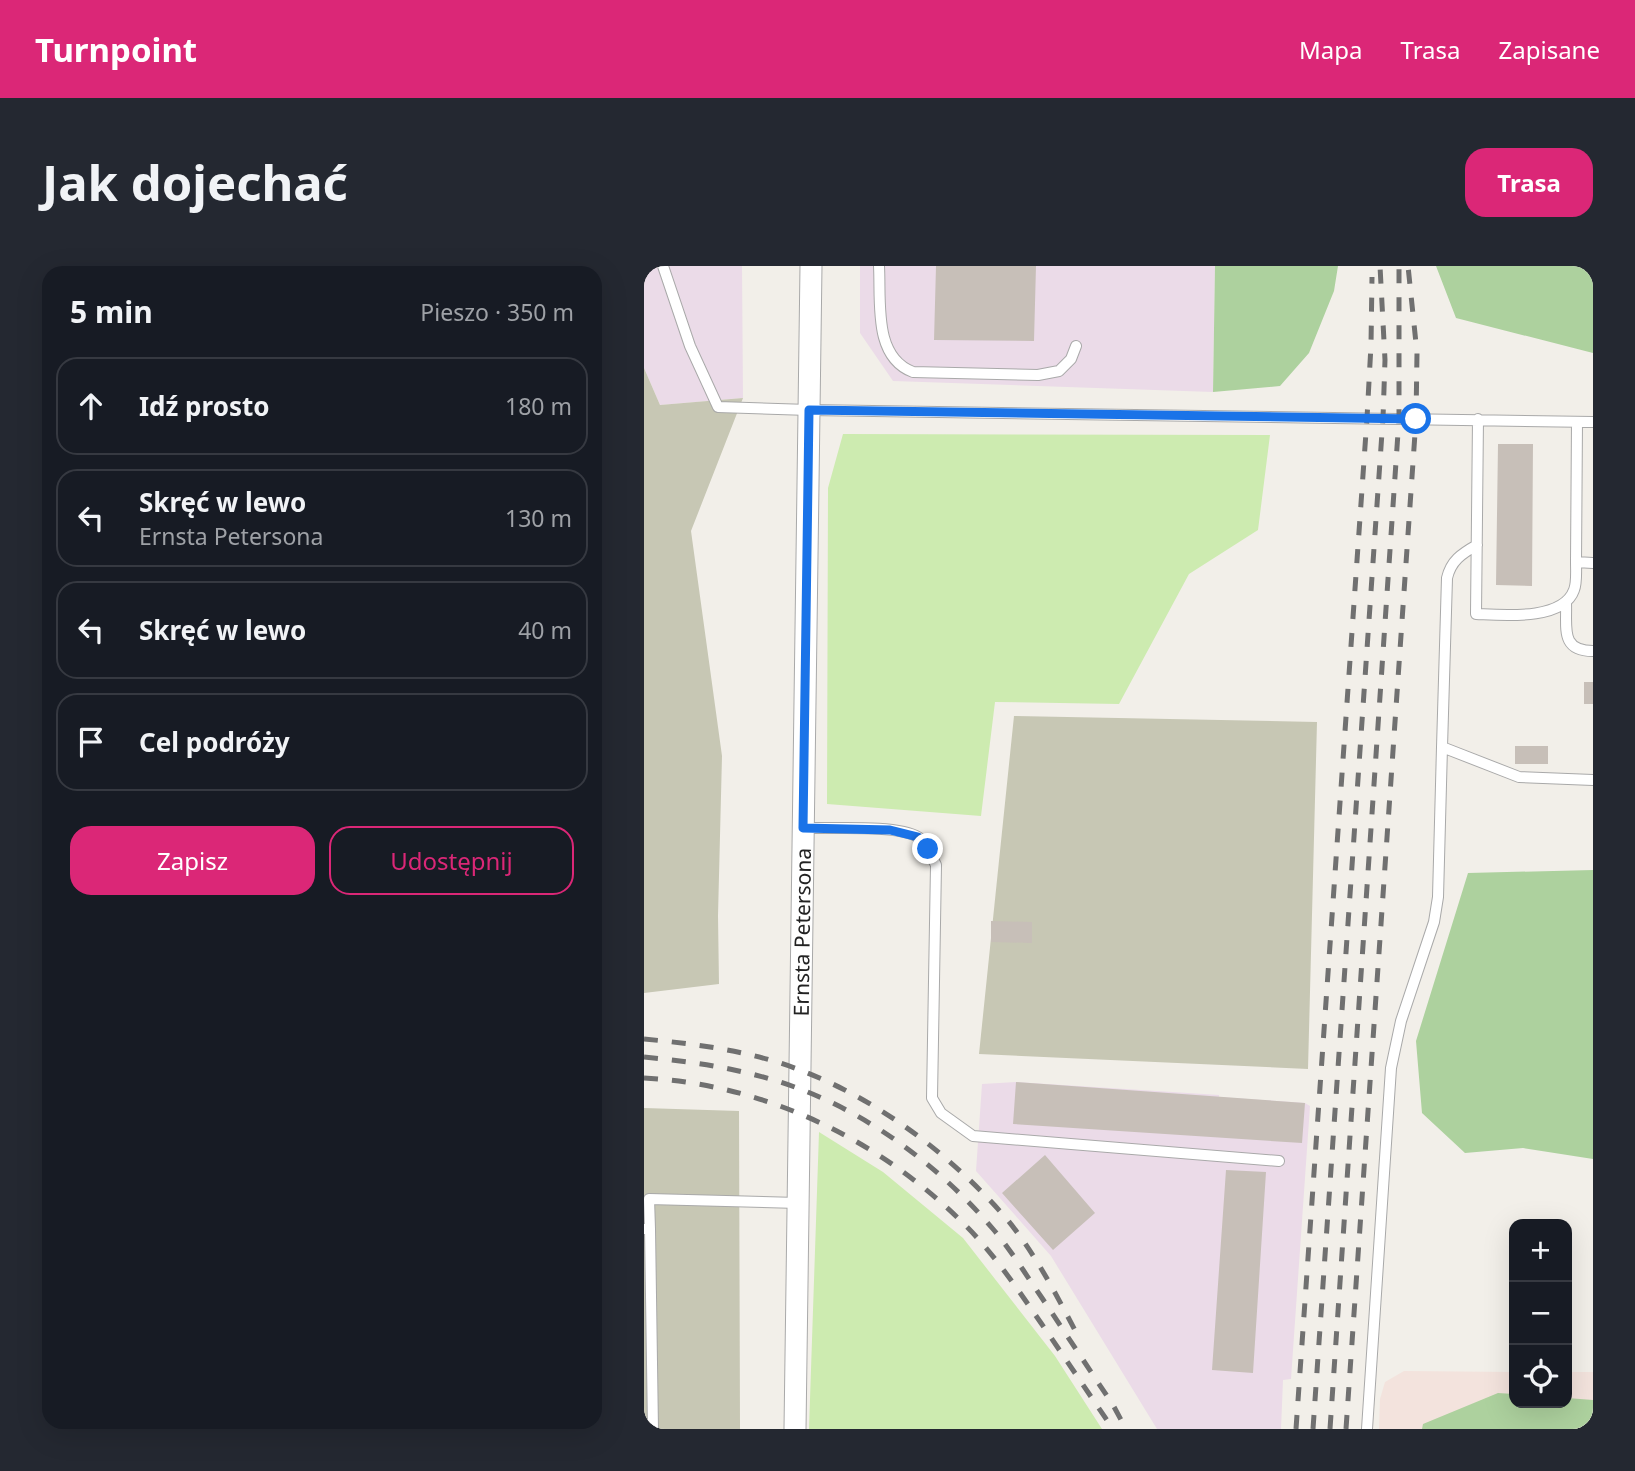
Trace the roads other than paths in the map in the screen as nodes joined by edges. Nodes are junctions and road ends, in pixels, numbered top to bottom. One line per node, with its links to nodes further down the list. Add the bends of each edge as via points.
1 (663, 266): 5 (lane, via 690,346 718,407)
2 (811, 266): 5 (street, Ernsta Petersona)
3 (879, 266): 4 (lane, via 883,336 891,357 901,367 914,372 1038,375 1059,371)
4 (1076, 346)
5 (809, 410): 6 (lane); 16 (street, Ernsta Petersona)
6 (1479, 419): 7 (lane); 9 (lane)
7 (1577, 422): 8 (lane); 10 (lane)
8 (1593, 422)
9 (1477, 545): 12 (lane, via 1476,614 1530,615); 14 (lane, via 1450,566 1447,578)
10 (1576, 562): 11 (lane); 12 (lane, via 1575,590)
11 (1593, 563)
12 (1566, 603): 13 (lane, via 1570,644 1580,651)
13 (1593, 651)
14 (1442, 747): 15 (lane, via 1519,777); 22 (lane, via 1438,897 1391,1068)
15 (1593, 780)
16 (803, 828): 17 (lane, via 890,830 918,837 928,849 936,865 932,1098 941,1113 973,1136); 18 (street, Ernsta Petersona)
17 (1279, 1161)
18 (798, 1203): 19 (lane, via 649,1199); 21 (street, Ernsta Petersona)
19 (647, 1228): 20 (lane)
20 (653, 1429)
21 (795, 1429)
22 (1367, 1429)

